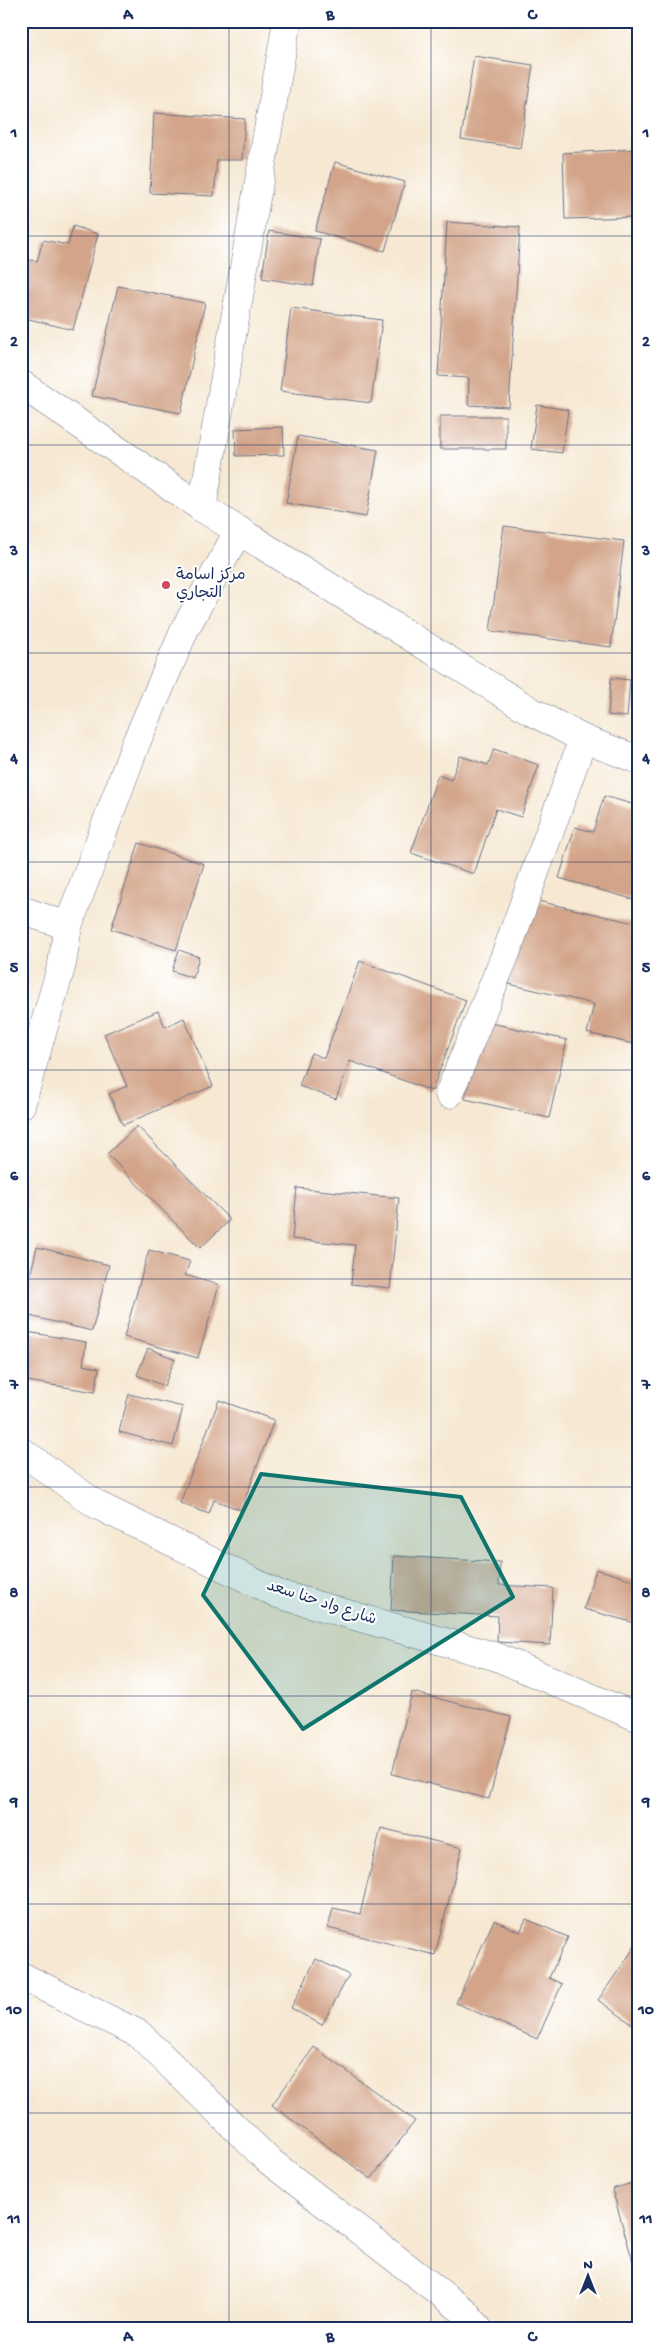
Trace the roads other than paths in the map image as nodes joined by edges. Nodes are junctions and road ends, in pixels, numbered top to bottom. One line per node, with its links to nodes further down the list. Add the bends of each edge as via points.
1 (287, 21): 3 (street)
2 (21, 384): 3 (street)
3 (202, 508): 4 (street)
4 (240, 530): 5 (street, via 531,711); 8 (street, via 185,629 136,744)
5 (583, 739): 6 (street); 9 (street, via 506,953)
6 (639, 760)
7 (21, 910): 8 (street)
8 (68, 926): 10 (street, via 62,964)
9 (449, 1094)
10 (21, 1105)
11 (21, 1451): 12 (street, شارع واد حنا سعد, via 98,1505 278,1594 497,1657)
12 (639, 1718)
13 (21, 1976): 14 (street, via 139,2034 268,2160 465,2312)
14 (478, 2328)

